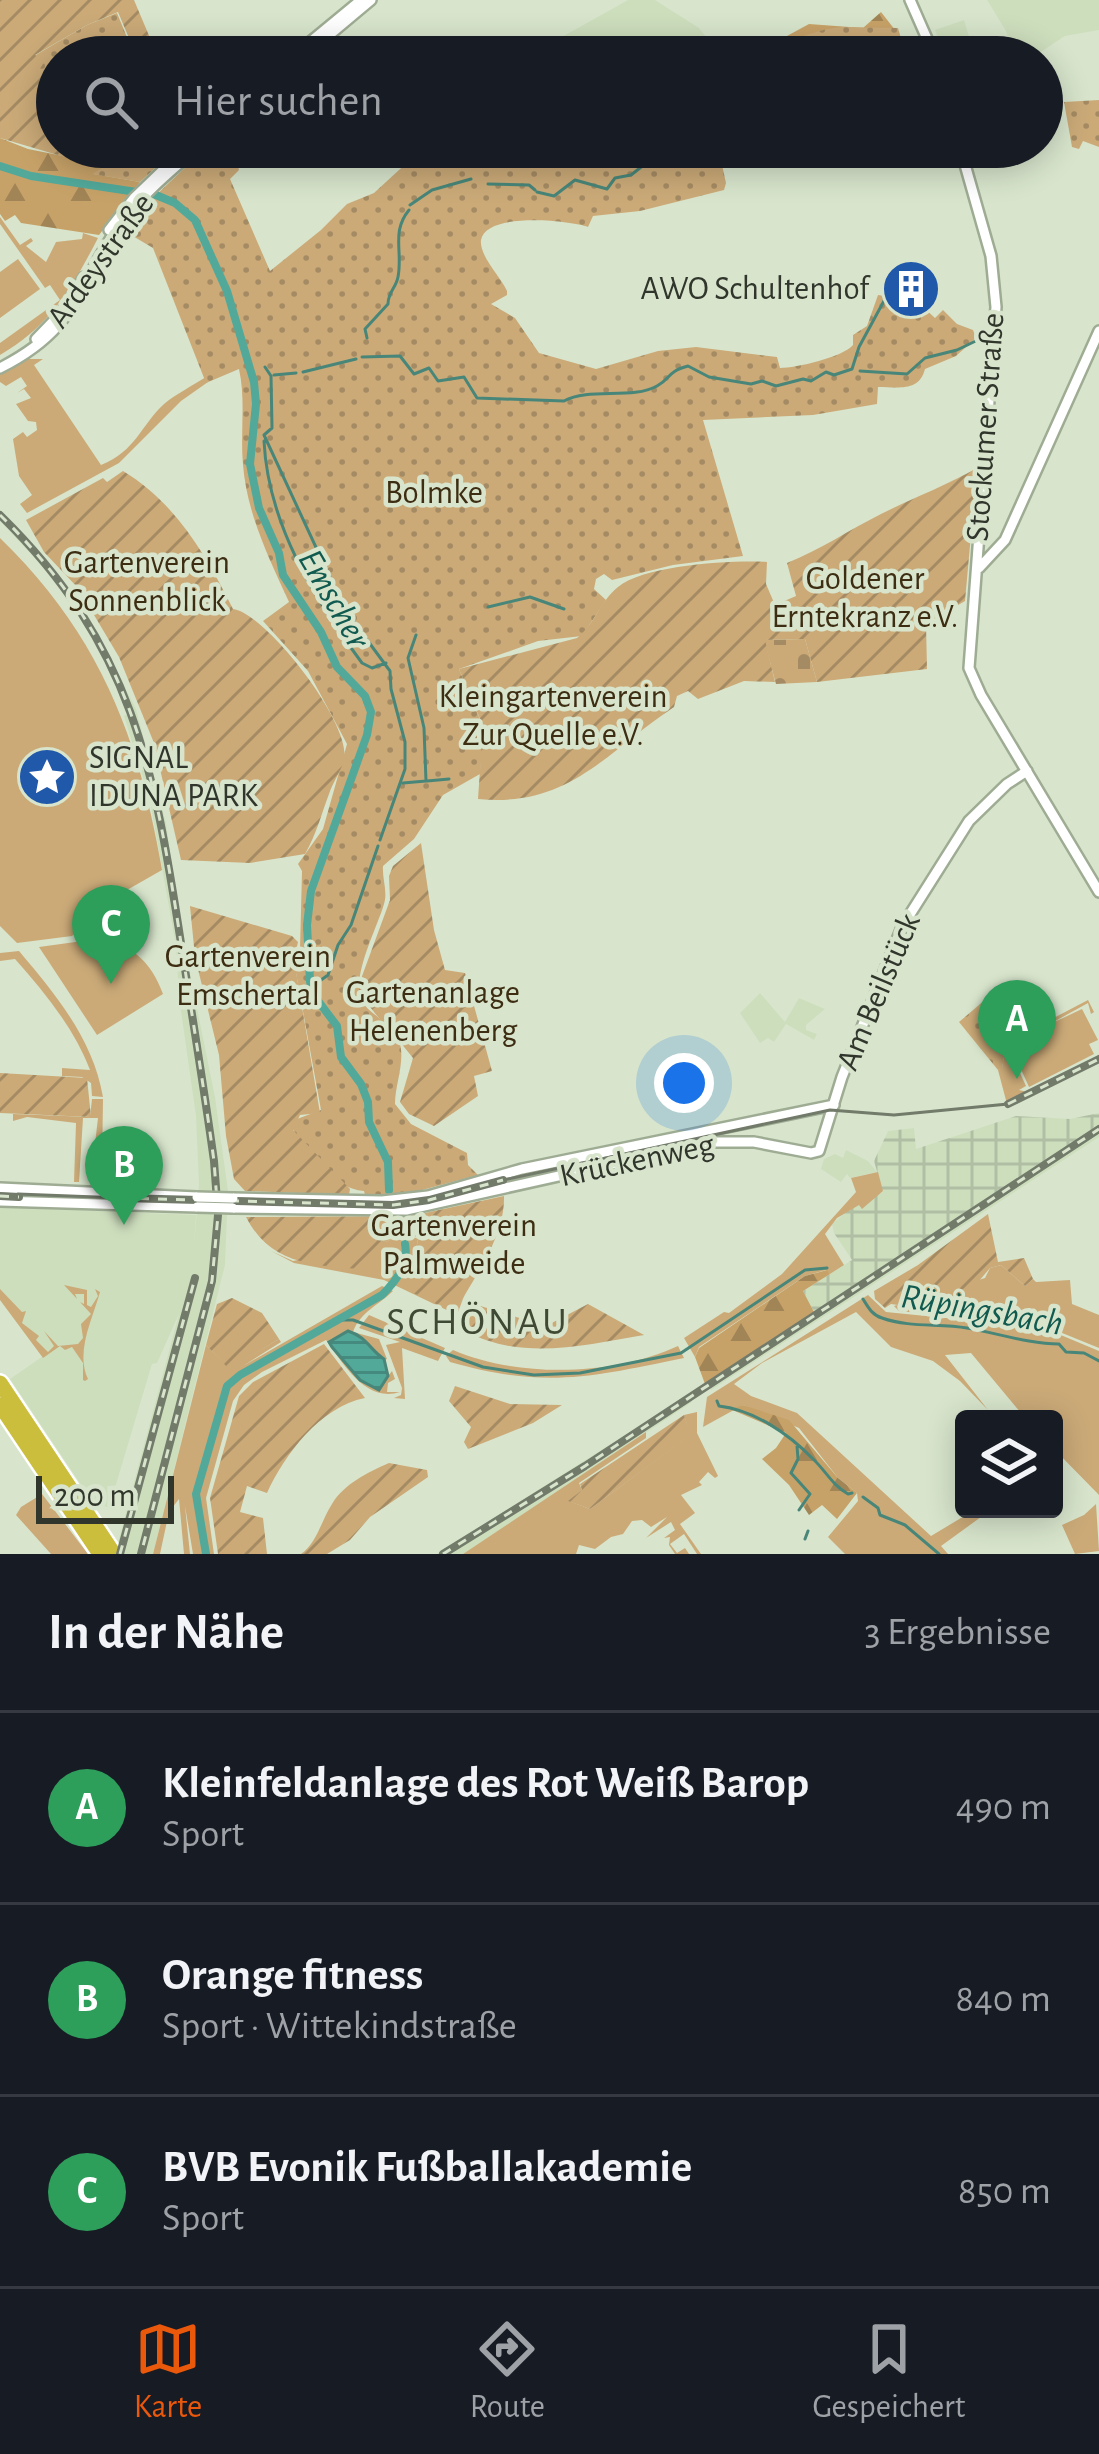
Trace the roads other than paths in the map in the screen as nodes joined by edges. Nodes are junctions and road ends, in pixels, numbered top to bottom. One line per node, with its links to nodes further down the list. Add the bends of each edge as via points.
1 (361, 0): 4 (main road)
2 (371, 0): 5 (main road)
3 (910, 0): 6 (main road)
4 (317, 36)
5 (328, 36)
6 (926, 36)
7 (167, 168): 10 (main road, Ardeystraße)
8 (172, 168): 10 (main road, Ardeystraße)
9 (965, 168): 14 (main road, Stockumer Straße, via 996,288)
10 (150, 186): 12 (main road, Ardeystraße, via 112,225 62,312)
11 (1099, 331): 13 (main road)
12 (0, 365)
13 (1009, 528): 14 (main road); 15 (main road)
14 (978, 541): 15 (main road); 16 (main road, Stockumer Straße)
15 (1000, 545): 16 (main road)
16 (976, 573): 17 (main road, Stockumer Straße, via 969,668)
17 (1027, 771): 18 (main road, Stockumer Straße); 19 (main road, Am Beilstück, via 969,821 902,927)
18 (1099, 892)
19 (833, 1107): 20 (main road, Krückenweg); 21 (main road, Krückenweg, via 815,1153 710,1142)
20 (522, 1169): 21 (main road); 26 (main road, Krückenweg, via 403,1199)
21 (524, 1185): 26 (main road, Krückenweg, via 406,1210)
22 (0, 1188): 23 (main road)
23 (114, 1192): 25 (main road); 27 (main road)
24 (0, 1201): 27 (main road)
25 (197, 1202): 26 (main road, Krückenweg, bridge); 27 (main road)
26 (233, 1203)
27 (112, 1206)
28 (0, 1383): 30 (highway)
29 (0, 1405): 30 (highway)
30 (98, 1545): 31 (highway)
31 (114, 1554)

